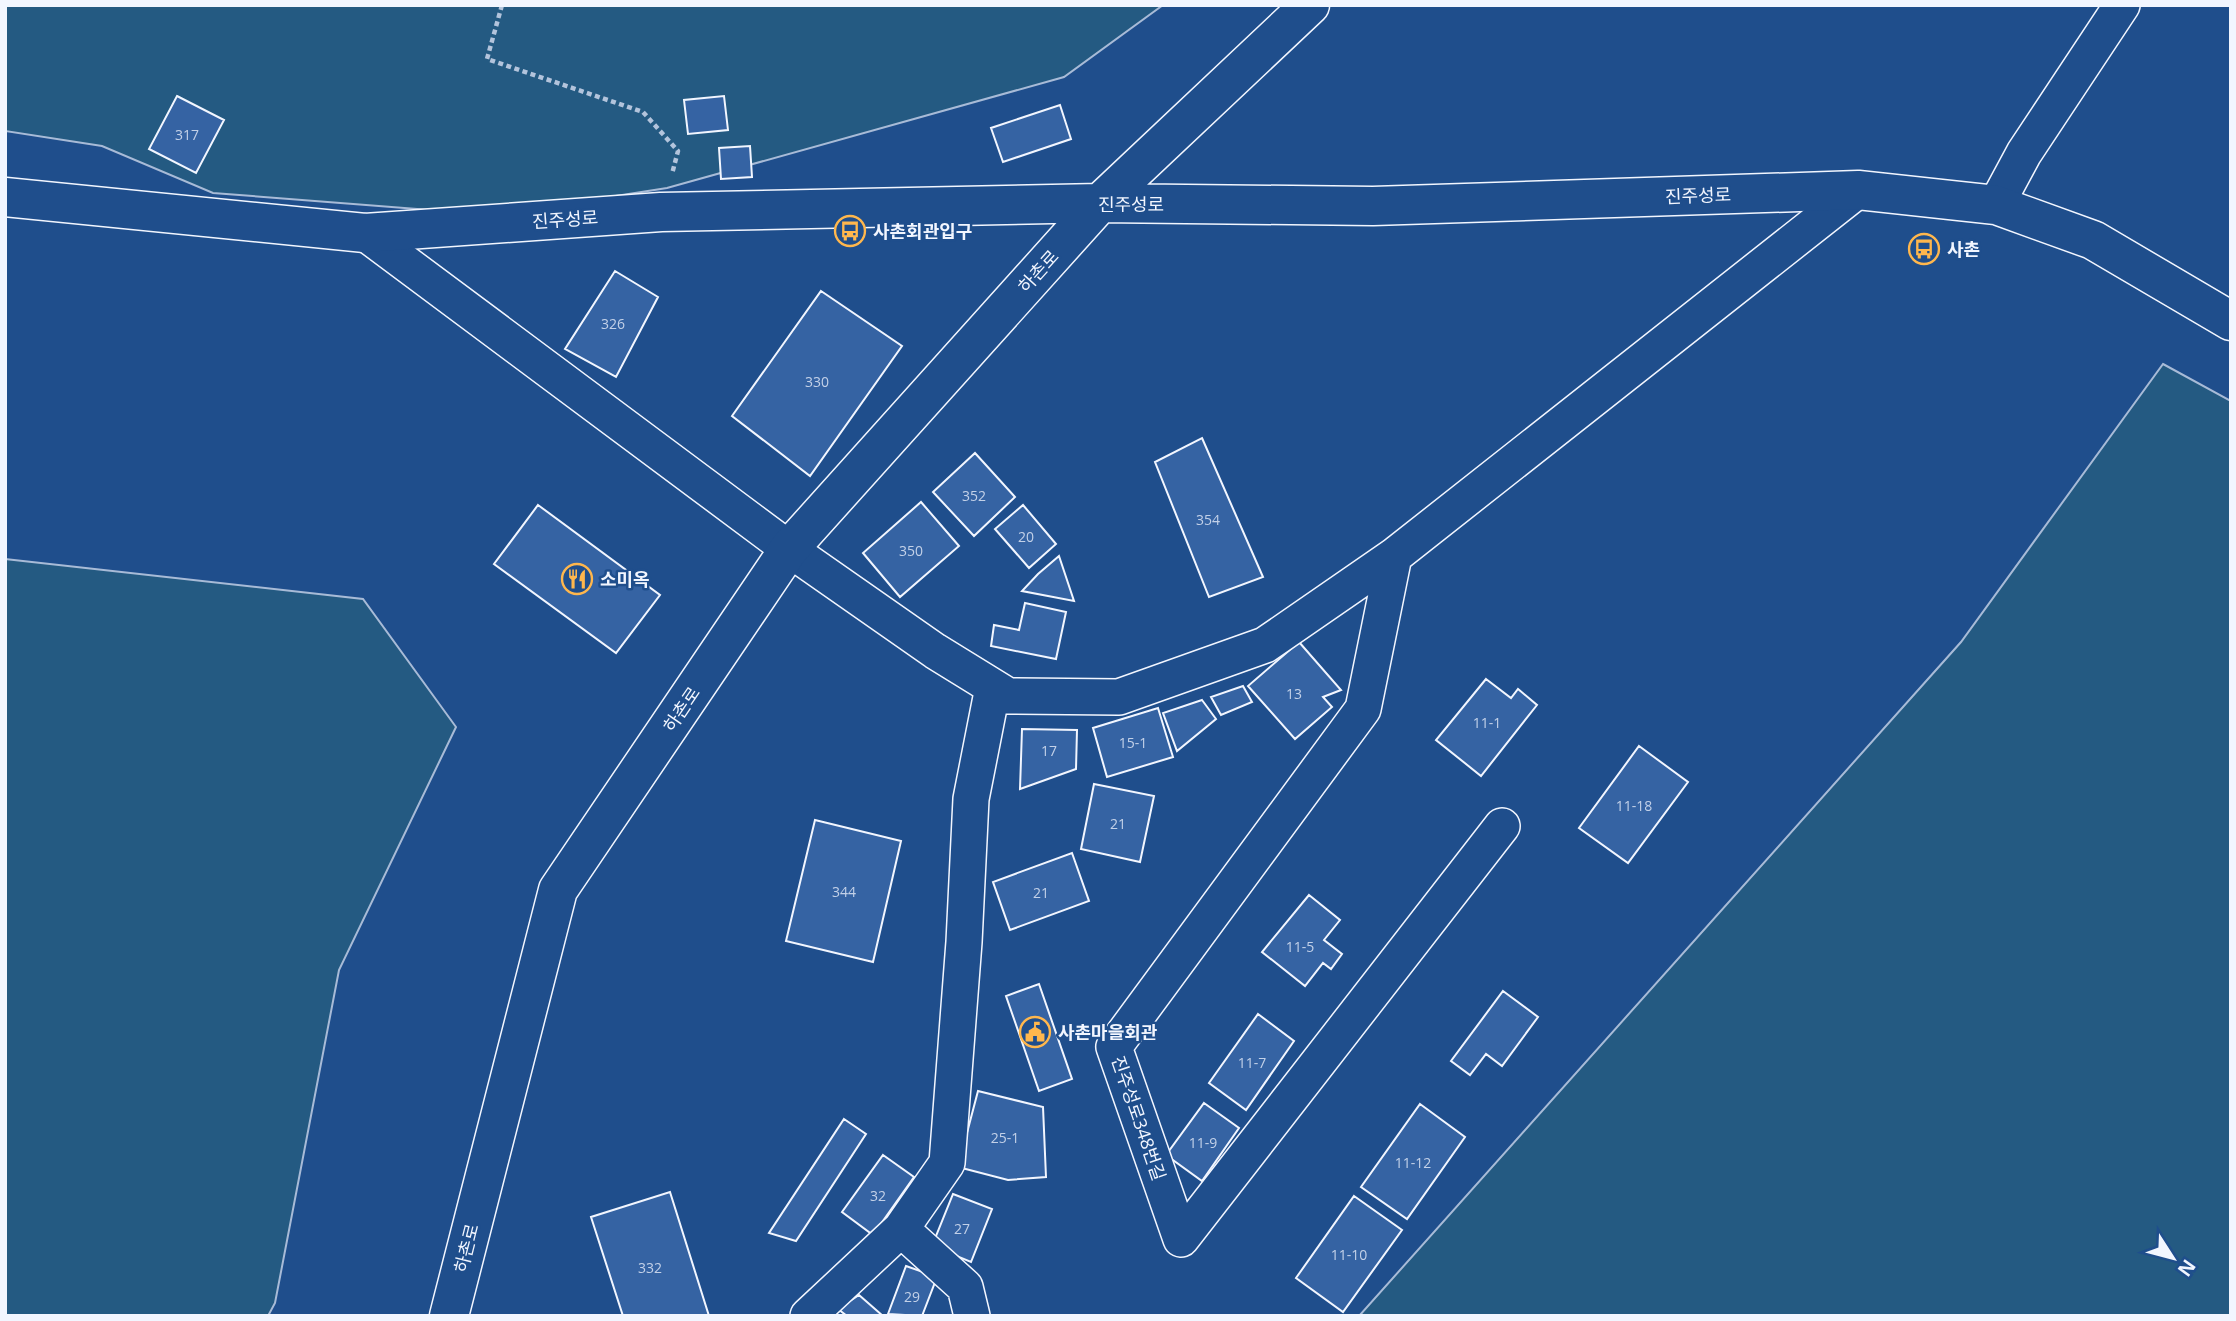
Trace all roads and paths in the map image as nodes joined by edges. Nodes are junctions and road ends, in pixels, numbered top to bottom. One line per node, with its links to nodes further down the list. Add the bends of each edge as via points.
1 (502, 5): 8 (path, via 487,59 643,112 678,151)
2 (1311, 5): 6 (main road, 하촌로)
3 (2122, 5): 7 (street, via 2024,153)
4 (1858, 190): 6 (main road, 진주성로, via 1373,206); 7 (main road, 진주성로); 12 (street)
5 (5, 197): 9 (main road, 진주성로)
6 (1100, 203): 8 (main road, 진주성로); 11 (main road, 하촌로)
7 (1996, 205): 10 (main road, 진주성로, via 2092,240)
8 (661, 212): 9 (main road, 진주성로)
9 (365, 233): 11 (street)
10 (2231, 321)
11 (789, 549): 13 (street); 16 (main road, 하촌로, via 558,890)
12 (1394, 556): 13 (street, via 1265,645 1119,697 1008,696); 14 (street, 진주성로348번길, via 1363,709 1114,1046 1181,1239)
13 (993, 687): 15 (street, via 971,799 947,1163)
14 (1502, 826)
15 (901, 1229): 17 (street); 18 (street, via 965,1287)
16 (449, 1316)
17 (808, 1316)
18 (972, 1316)

